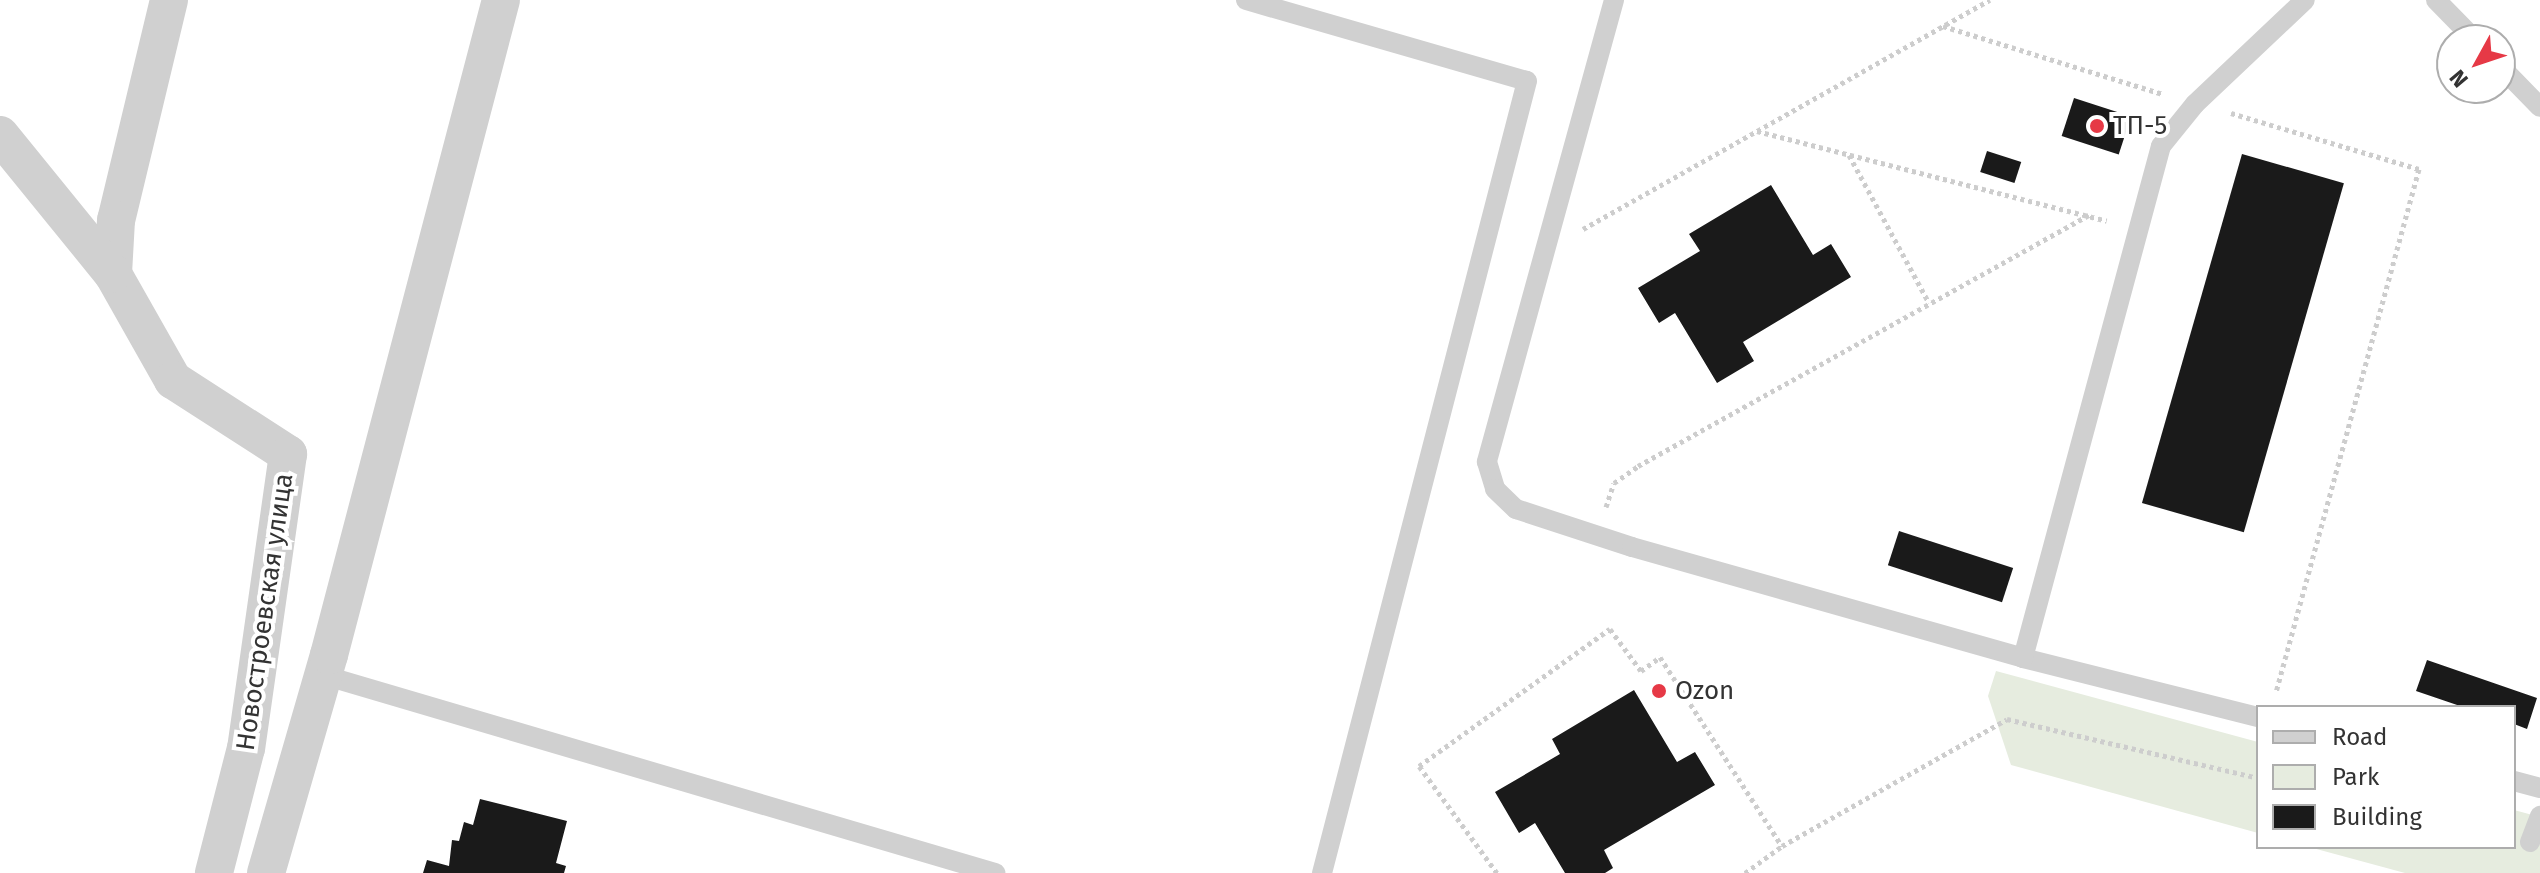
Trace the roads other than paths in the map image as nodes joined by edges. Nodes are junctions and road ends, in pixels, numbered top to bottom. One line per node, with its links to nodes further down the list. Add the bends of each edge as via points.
1 (169, 0): 11 (street, via 116,220)
2 (501, 0): 13 (street)
3 (1246, 0): 22 (lane, via 1527,81)
4 (1614, 0): 12 (lane, via 1487,462 1495,489 1516,509 1597,535)
5 (2305, 0): 12 (lane, via 2195,104 2161,146)
6 (2436, 0): 7 (lane)
7 (2459, 24)
8 (2516, 82): 9 (lane)
9 (2540, 107)
10 (0, 135): 11 (street)
11 (113, 274): 19 (street, Новостроевская улица, via 173,380 288,454 246,748)
12 (2023, 658): 14 (lane)
13 (323, 675): 20 (street); 21 (lane)
14 (2256, 716)
15 (2516, 782): 16 (lane)
16 (2540, 788)
17 (2540, 816): 18 (lane)
18 (2530, 842)
19 (214, 873)
20 (266, 873)
21 (995, 873)
22 (1322, 873)

